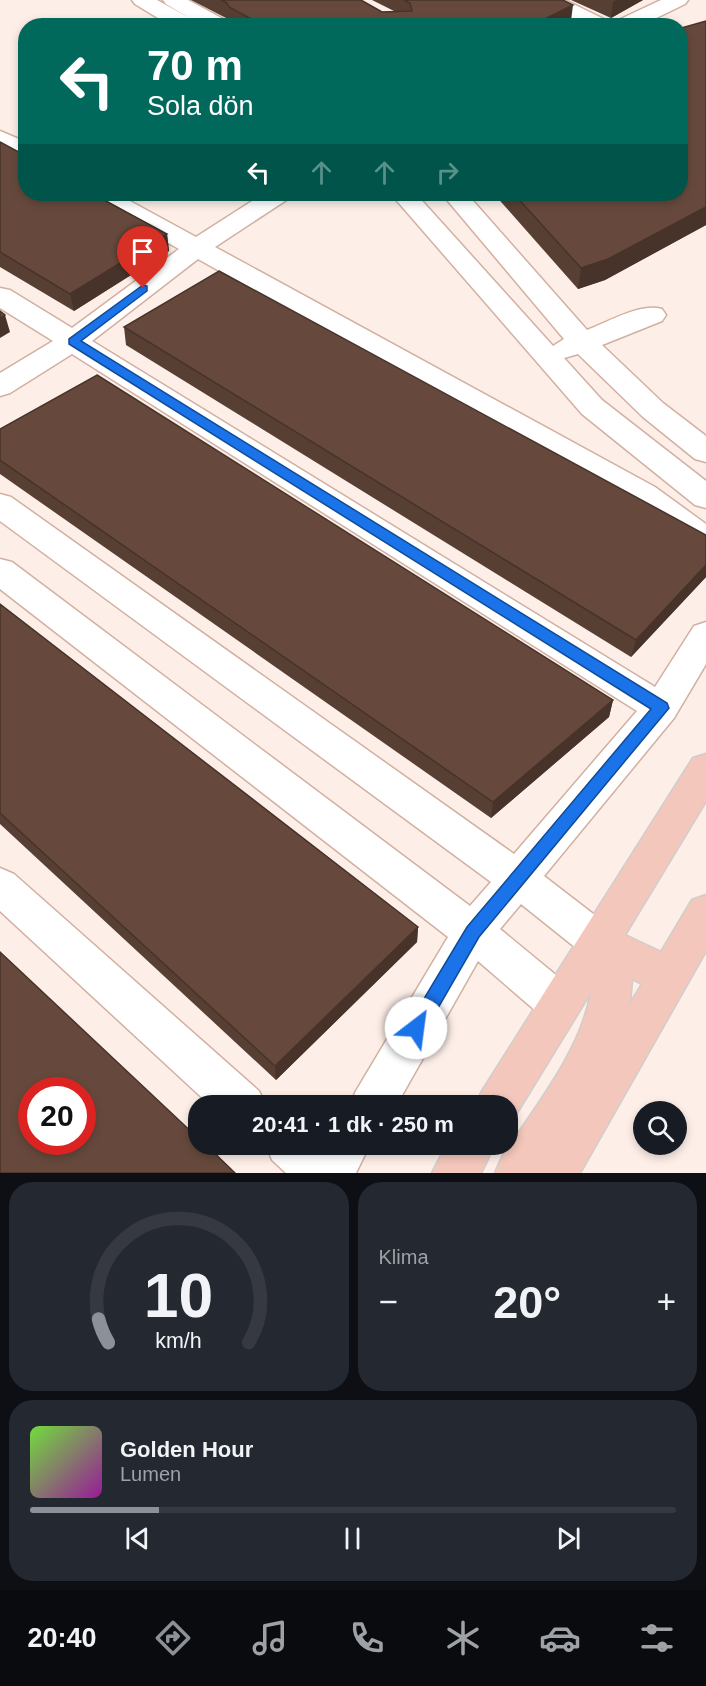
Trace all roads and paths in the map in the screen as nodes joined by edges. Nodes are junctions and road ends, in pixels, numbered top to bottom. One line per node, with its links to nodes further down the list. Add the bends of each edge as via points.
1 (142, 0): 5 (street)
2 (173, 0): 6 (street)
3 (548, 0): 7 (street)
4 (678, 0): 8 (street)
5 (173, 18)
6 (205, 18)
7 (587, 18)
8 (639, 18)
9 (0, 138): 10 (street)
10 (18, 148)
11 (112, 201): 15 (street)
12 (268, 201): 15 (street)
13 (410, 201): 20 (street)
14 (460, 201): 19 (street)
15 (196, 248): 18 (street); 25 (street, via 644,495)
16 (0, 296): 18 (street)
17 (652, 315): 19 (street)
18 (73, 341): 21 (street); 28 (street)
19 (583, 343): 20 (street); 22 (street, via 653,410)
20 (547, 356): 23 (street, via 592,407)
21 (0, 387)
22 (706, 452)
23 (706, 497)
24 (0, 505): 30 (street)
25 (706, 540)
26 (0, 571): 33 (street)
27 (706, 635): 28 (street)
28 (661, 708): 30 (street)
29 (706, 769): 34 (main road)
30 (518, 879): 33 (street); 34 (street)
31 (0, 886): 37 (street)
32 (706, 913): 35 (main road)
33 (473, 932): 36 (street); 38 (street)
34 (600, 943): 35 (main road); 36 (main road); 46 (main road, via 611,967 612,990 605,1022 589,1056)
35 (670, 977): 47 (main road)
36 (559, 1004): 39 (main road)
37 (232, 1095)
38 (377, 1095)
39 (504, 1095)
40 (300, 1155): 43 (street)
41 (342, 1155): 44 (street)
42 (466, 1155): 45 (main road)
43 (319, 1173)
44 (332, 1173)
45 (455, 1173)
46 (518, 1173)
47 (555, 1173)

